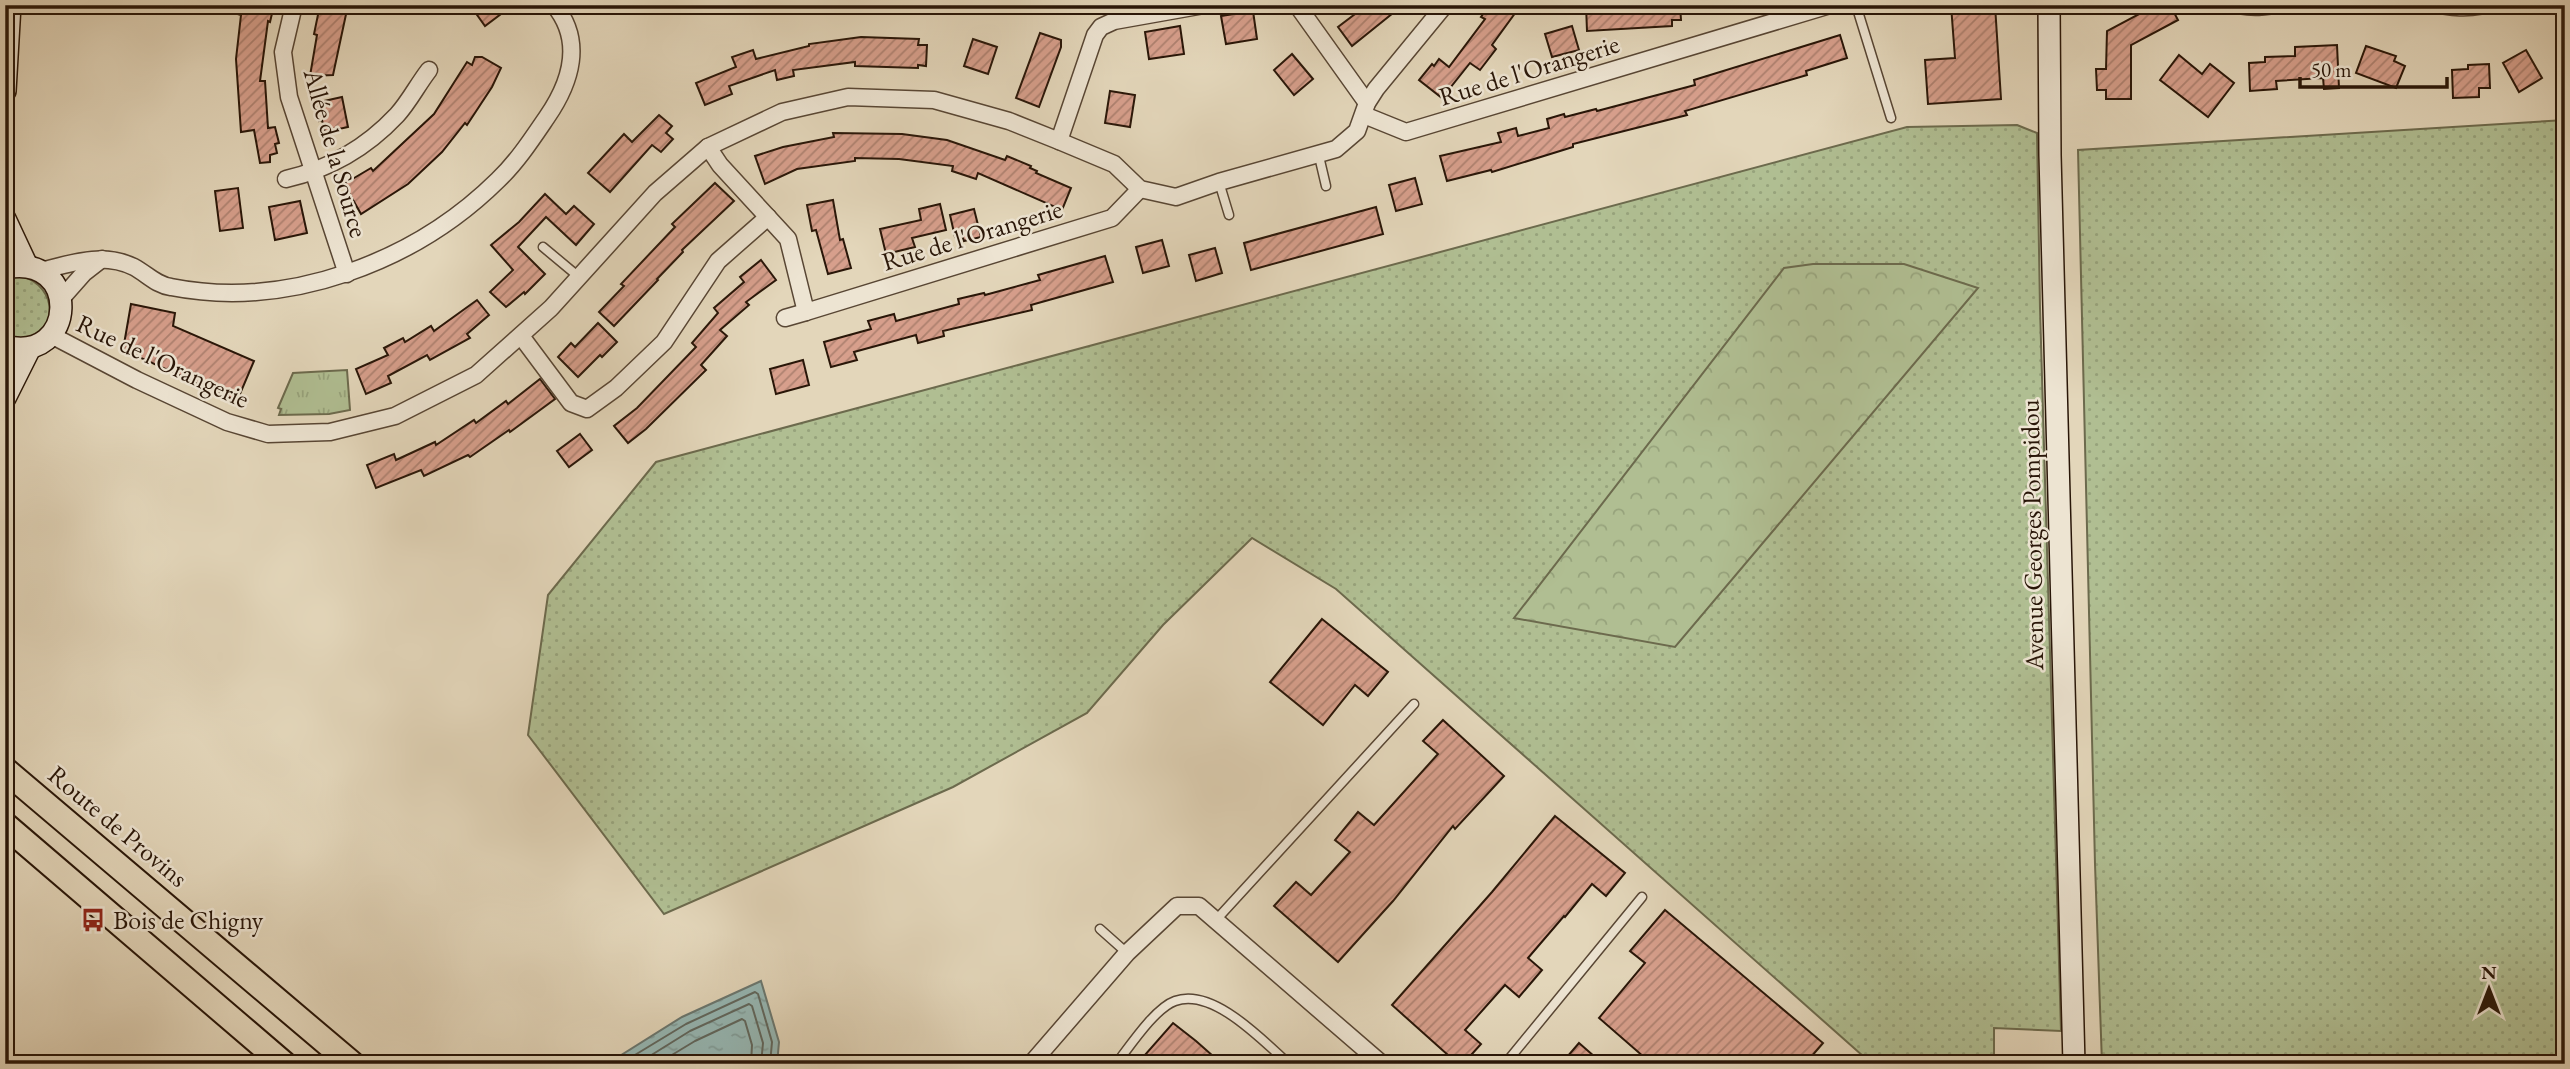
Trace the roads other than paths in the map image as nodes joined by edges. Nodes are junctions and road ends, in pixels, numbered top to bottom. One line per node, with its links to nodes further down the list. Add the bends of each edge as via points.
1 (10, 5): 15 (main road)
2 (294, 5): 21 (street, Allée de la Source, via 283,52 289,97)
3 (554, 5): 33 (street, via 565,18 571,46 569,73 561,97 529,143 500,179 431,234)
4 (1204, 5): 18 (street, via 1101,27)
5 (1445, 5): 16 (street, via 1390,70)
6 (1830, 5): 16 (street, Rue de l'Orangerie, via 1406,132)
7 (1856, 5): 17 (lane)
8 (2049, 5): 59 (main road, Avenue Georges Pompidou)
9 (2226, 5): 10 (lane, via 2253,12)
10 (2296, 5)
11 (2414, 5): 12 (lane, via 2466,12)
12 (2498, 5)
13 (1299, 6): 16 (street)
14 (429, 70): 21 (street, via 398,114 353,153)
15 (5, 91)
16 (1366, 109): 20 (street, via 1357,131 1336,149)
17 (1891, 118)
18 (1059, 141): 19 (street, Rue de l'Orangerie, via 934,100 848,97 782,112); 25 (street, Rue de l'Orangerie, via 1114,164)
19 (708, 147): 27 (street); 34 (street, Rue de l'Orangerie, via 655,193)
20 (1318, 152): 23 (street); 24 (lane)
21 (314, 173): 22 (street); 33 (street, Allée de la Source)
22 (286, 179)
23 (1219, 182): 25 (street, via 1177,197); 26 (lane)
24 (1326, 186)
25 (1140, 189): 36 (street, Rue de l'Orangerie, via 1112,218)
26 (1228, 215)
27 (768, 217): 36 (street, via 788,239); 39 (street, via 718,261 664,342 587,409 571,402)
28 (5, 219): 32 (main road)
29 (543, 247): 34 (lane)
30 (102, 259): 32 (street); 33 (street, via 136,268 169,287 198,290 287,287); 35 (street)
31 (5, 268): 32 (main road)
32 (34, 268): 35 (main road, via 57,288)
33 (347, 274)
34 (579, 277): 39 (street, Rue de l'Orangerie)
35 (61, 299): 38 (main road, via 62,312)
36 (806, 312): 37 (street, Rue de l'Orangerie)
37 (785, 318)
38 (51, 335): 39 (street, Rue de l'Orangerie, via 215,417 268,434 330,432 395,416 476,375); 41 (main road)
39 (522, 336)
40 (5, 346): 41 (main road)
41 (30, 348): 42 (main road)
42 (5, 399)
43 (1414, 704): 47 (lane)
44 (5, 770): 52 (main road, Route de Provins)
45 (5, 825): 51 (main road)
46 (1642, 897): 58 (lane)
47 (1216, 920): 49 (street, via 1199,906 1177,906); 50 (street)
48 (1100, 929): 49 (lane)
49 (1127, 953): 53 (street)
50 (1366, 1050): 56 (lane); 57 (street)
51 (284, 1064)
52 (352, 1064)
53 (1031, 1064)
54 (1116, 1064): 55 (lane, via 1160,1011 1176,1000 1201,1000 1221,1007)
55 (1289, 1064)
56 (1355, 1064)
57 (1382, 1064)
58 (1505, 1064)
59 (2074, 1064)

